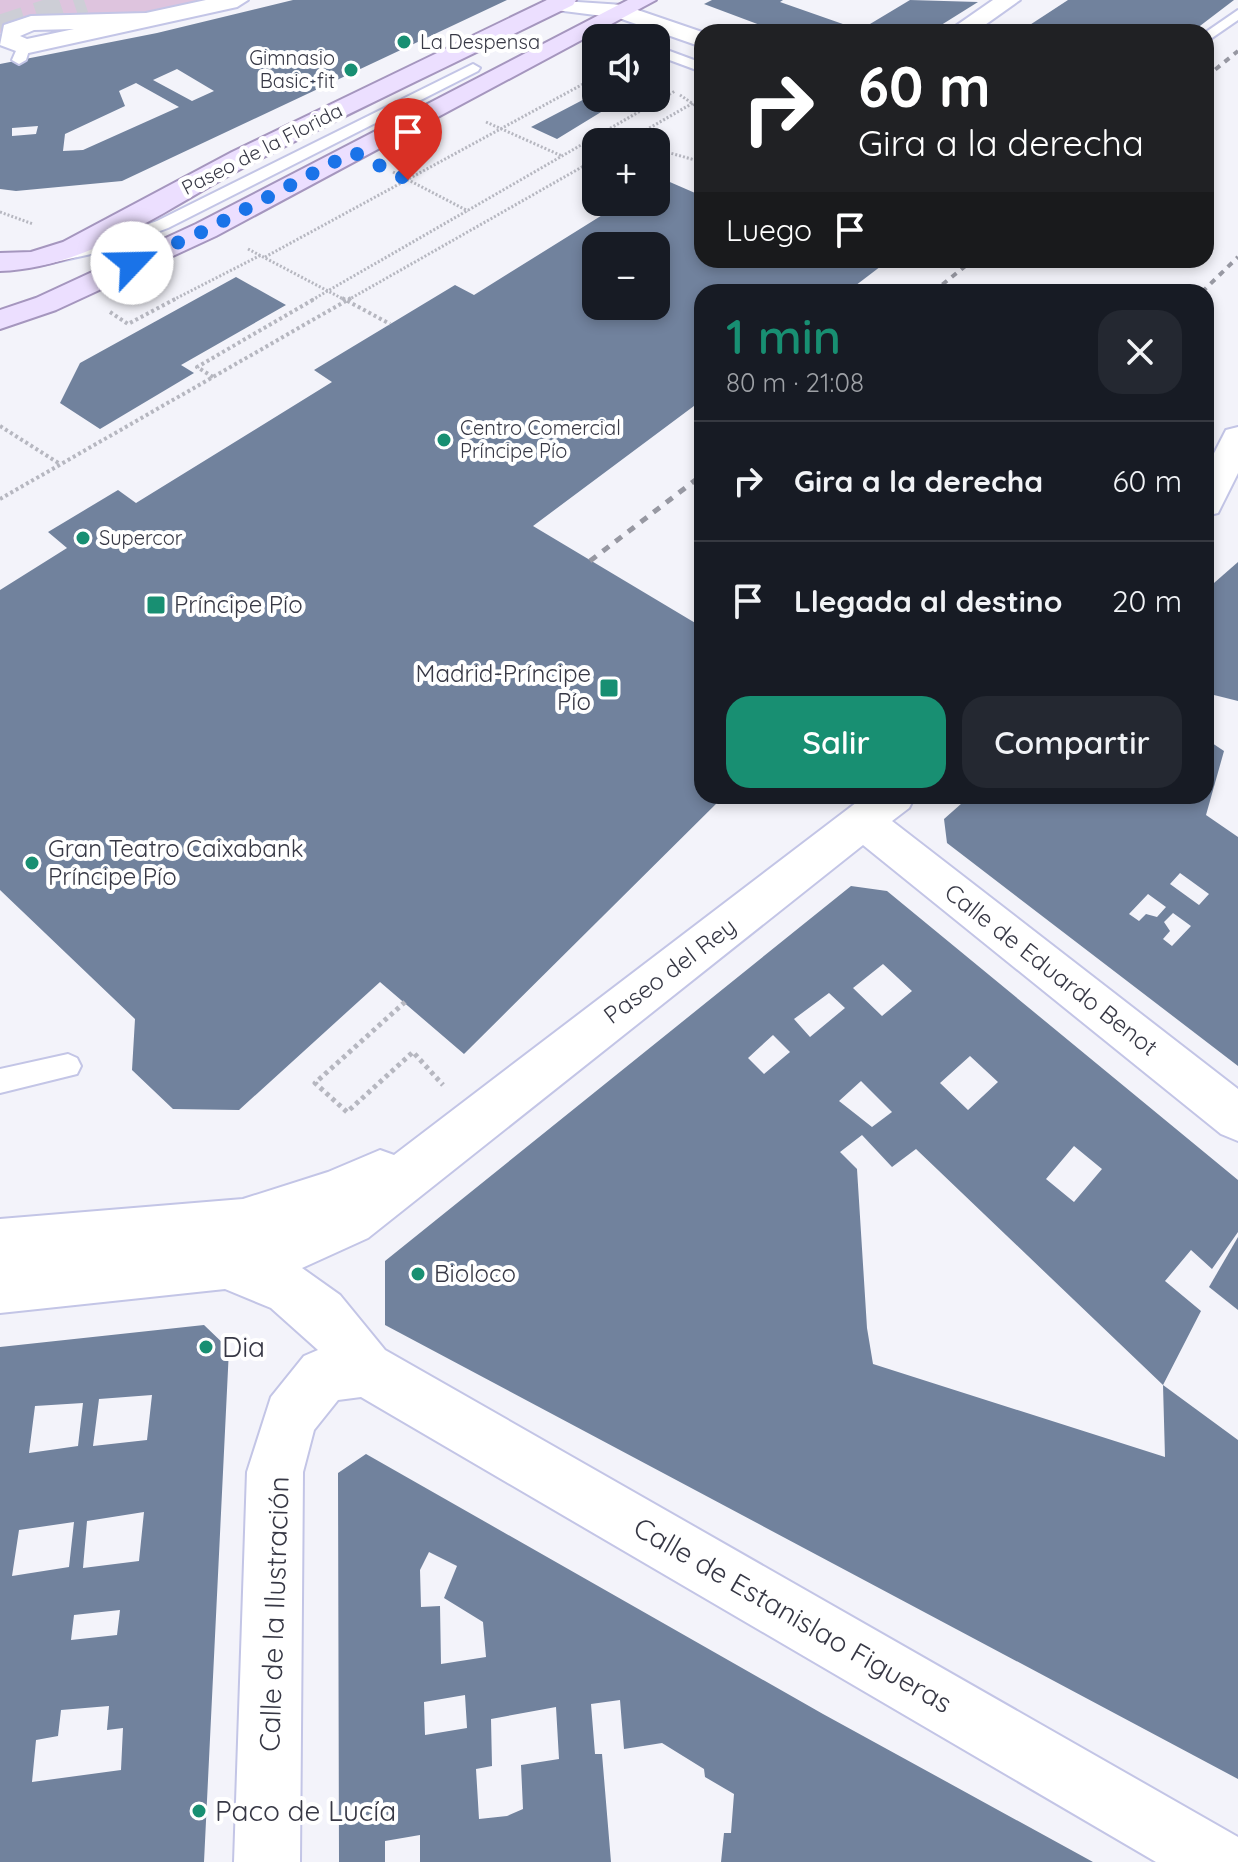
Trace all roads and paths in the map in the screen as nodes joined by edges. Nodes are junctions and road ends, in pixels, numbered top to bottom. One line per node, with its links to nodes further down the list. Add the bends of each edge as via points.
1 (237, 0): 10 (street, via 147,20 31,23 12,30 7,39)
2 (1009, 0): 6 (street)
3 (560, 2): 4 (street); 29 (main road, Paseo de la Florida, via 241,158 73,248)
4 (634, 6): 8 (main road, Paseo de la Florida); 9 (street)
5 (1238, 14): 7 (lane)
6 (972, 24)
7 (1214, 32)
8 (580, 34): 20 (main road, Paseo de la Florida)
9 (694, 37)
10 (22, 54)
11 (670, 55): 12 (lane)
12 (694, 65)
13 (473, 68): 26 (lane)
14 (582, 85): 19 (path)
15 (675, 91): 22 (path)
16 (693, 103): 18 (path)
17 (481, 119): 19 (path)
18 (651, 128)
19 (501, 129): 22 (path); 25 (path)
20 (353, 152): 25 (path); 31 (main road, Paseo de la Florida, via 206,230)
21 (670, 153): 23 (path)
22 (562, 156): 27 (path)
23 (694, 160)
24 (582, 167): 33 (path)
25 (408, 180): 27 (path); 28 (path)
26 (221, 197): 29 (lane, via 129,239 81,255); 31 (lane)
27 (468, 211): 32 (path)
28 (265, 257): 32 (path); 35 (path)
29 (34, 261): 30 (main road, Paseo de la Florida)
30 (0, 262)
31 (83, 285): 34 (main road, Paseo de la Florida)
32 (328, 291): 33 (path); 37 (path, via 197,367)
33 (347, 301): 36 (path); 37 (path)
34 (0, 320)
35 (128, 324)
36 (390, 324)
37 (213, 377): 40 (path)
38 (0, 426): 40 (path)
39 (1238, 441): 41 (street)
40 (60, 464): 43 (path)
41 (1214, 489)
42 (1238, 494): 44 (street)
43 (0, 499)
44 (1214, 516)
45 (880, 810): 50 (street, Calle de Eduardo Benot); 51 (street, Paseo del Rey)
46 (405, 1002): 49 (path, via 315,1083 347,1112 413,1052)
47 (68, 1066): 48 (lane)
48 (0, 1081)
49 (447, 1089)
50 (1238, 1118)
51 (445, 1145): 52 (street, Paseo del Rey, via 333,1195 243,1224); 53 (street, Paseo del Rey, via 350,1220 291,1247)
52 (0, 1245)
53 (225, 1263): 54 (street, Paseo del Rey); 55 (street, Paseo del Rey, via 272,1278 305,1299 329,1320)
54 (0, 1287)
55 (366, 1369): 56 (street, Calle de la Ilustración, via 323,1375 290,1416 275,1472); 57 (street, Calle de Estanislao Figueras)
56 (267, 1862)
57 (1219, 1862)

